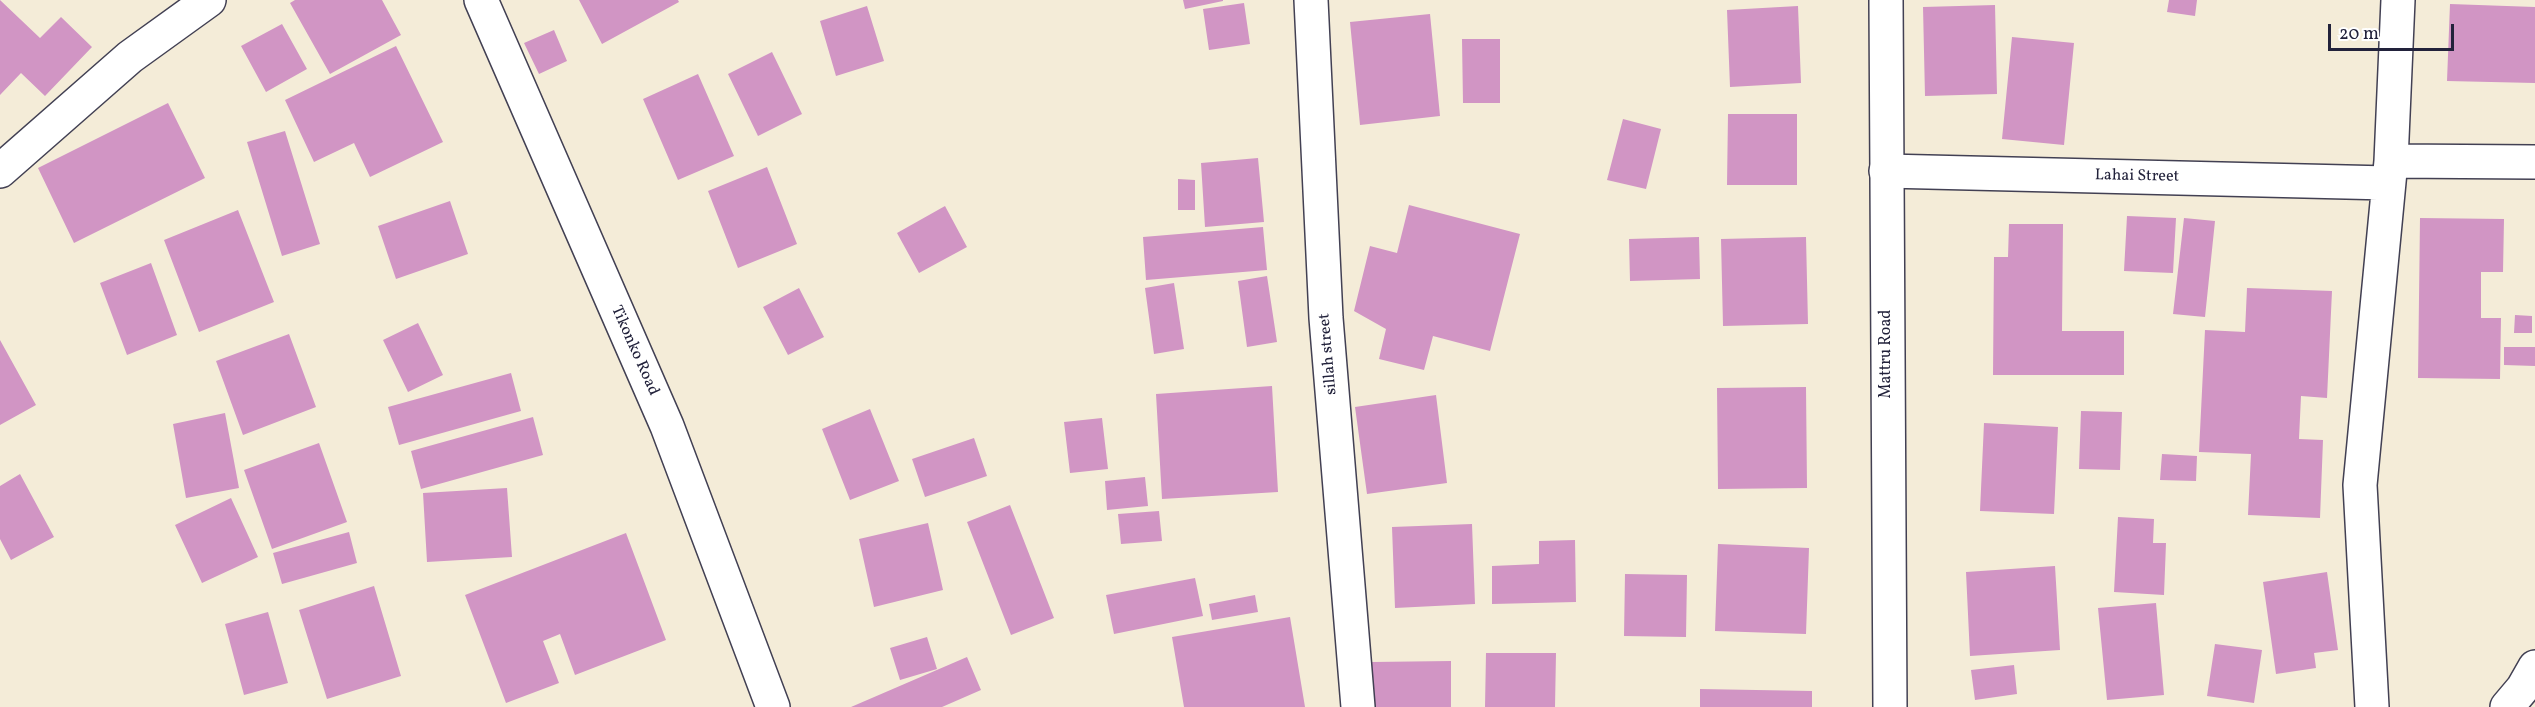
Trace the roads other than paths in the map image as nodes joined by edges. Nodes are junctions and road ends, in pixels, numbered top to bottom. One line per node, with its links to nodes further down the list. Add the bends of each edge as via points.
1 (208, 0): 7 (street, via 130,57)
2 (481, 0): 10 (street, Tikonko Road, via 667,426)
3 (1311, 0): 11 (street, sillah street, via 1326,318)
4 (1886, 0): 8 (street, Mattru Road)
5 (2398, 0): 9 (street)
6 (2535, 162): 9 (street, Lahai Street)
7 (0, 171)
8 (1886, 171): 9 (street, Lahai Street); 12 (street, Mattru Road)
9 (2389, 172): 13 (street, via 2360,485)
10 (773, 707)
11 (1358, 707)
12 (1890, 707)
13 (2372, 707)

